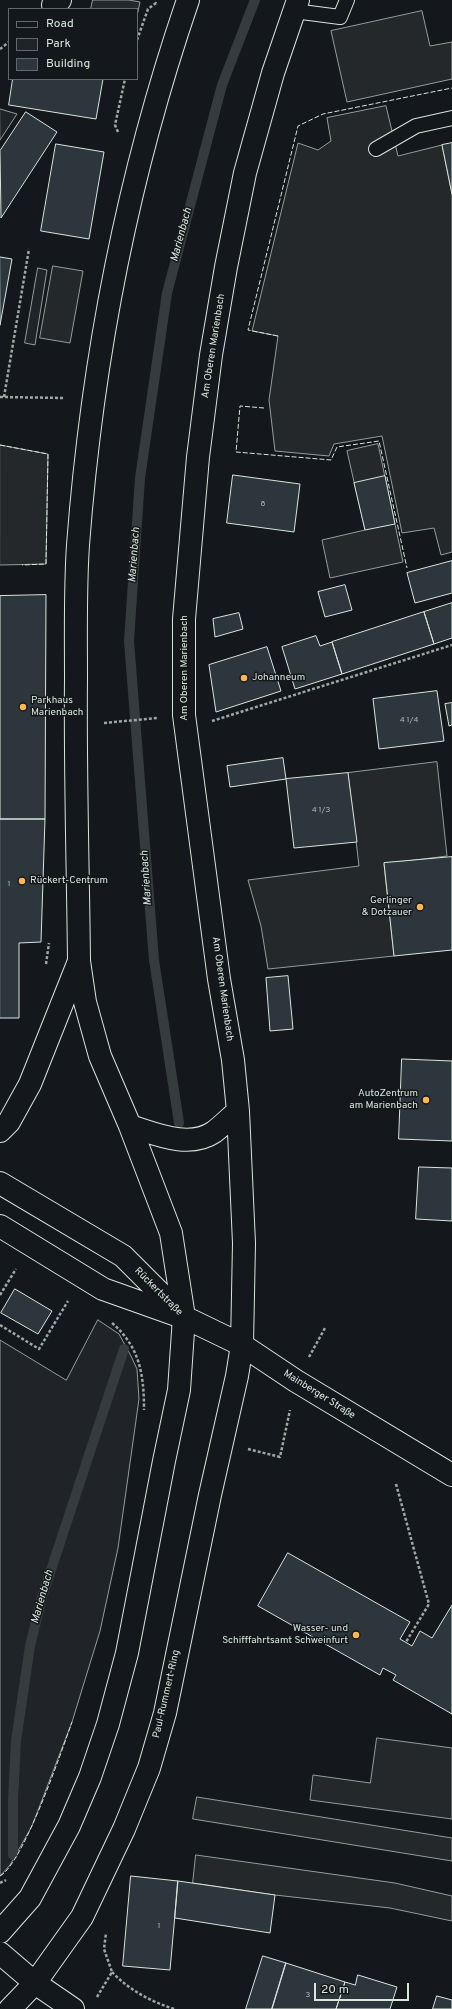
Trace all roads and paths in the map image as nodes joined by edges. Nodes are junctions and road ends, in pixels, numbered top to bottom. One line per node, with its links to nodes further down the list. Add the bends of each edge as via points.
1 (188, 0): 20 (main road, via 165,70 114,282 86,466 78,547 76,636)
2 (347, 0): 4 (lane, via 340,17)
3 (156, 3): 5 (path, via 148,9)
4 (296, 5): 17 (main road, Am Oberen Marienbach, via 273,73 245,172 212,355 198,457 184,619)
5 (138, 37)
6 (8, 43): 7 (path)
7 (0, 49)
8 (125, 80): 10 (path, via 115,125)
9 (452, 118): 11 (lane, via 416,126)
10 (119, 135)
11 (376, 149)
12 (29, 249): 14 (path)
13 (0, 397): 14 (path)
14 (4, 397): 15 (path)
15 (70, 398)
16 (452, 645): 17 (path, via 207,723)
17 (184, 715): 21 (main road, Am Oberen Marienbach)
18 (160, 718): 19 (path)
19 (102, 723)
20 (79, 961): 22 (main road, via 85,1002 100,1056); 23 (main road, via 30,1084)
21 (238, 1111): 22 (main road, via 213,1133 186,1141); 32 (main road, Am Oberen Marienbach, via 244,1243)
22 (130, 1126): 29 (main road, via 171,1233)
23 (0, 1132)
24 (0, 1183): 29 (main road, Rückertstraße, via 123,1256)
25 (0, 1226): 29 (main road, Rückertstraße, via 103,1289)
26 (24, 1270): 27 (path, via 17,1267)
27 (0, 1295)
28 (70, 1297): 31 (path, via 39,1348)
29 (184, 1317): 32 (main road, Mainberger Straße); 39 (main road, via 180,1390 127,1653 108,1724 90,1777 69,1826 30,1898)
30 (109, 1320): 33 (path, via 130,1341 138,1357 144,1393)
31 (0, 1325)
32 (242, 1345): 34 (main road, Mainberger Straße, via 308,1389); 42 (main road, Paul-Rummert-Ring, via 165,1713 149,1768 124,1829 82,1917)
33 (144, 1416)
34 (452, 1475)
35 (396, 1484): 36 (path, via 430,1604)
36 (406, 1642)
37 (7, 1880): 38 (path)
38 (0, 1883)
39 (0, 1932)
40 (0, 1953): 42 (main road)
41 (112, 1972): 45 (path, via 124,1985 142,1996)
42 (35, 1983): 43 (main road, Paul-Rummert-Ring); 44 (main road)
43 (10, 2009)
44 (73, 2009)
45 (174, 2009)

